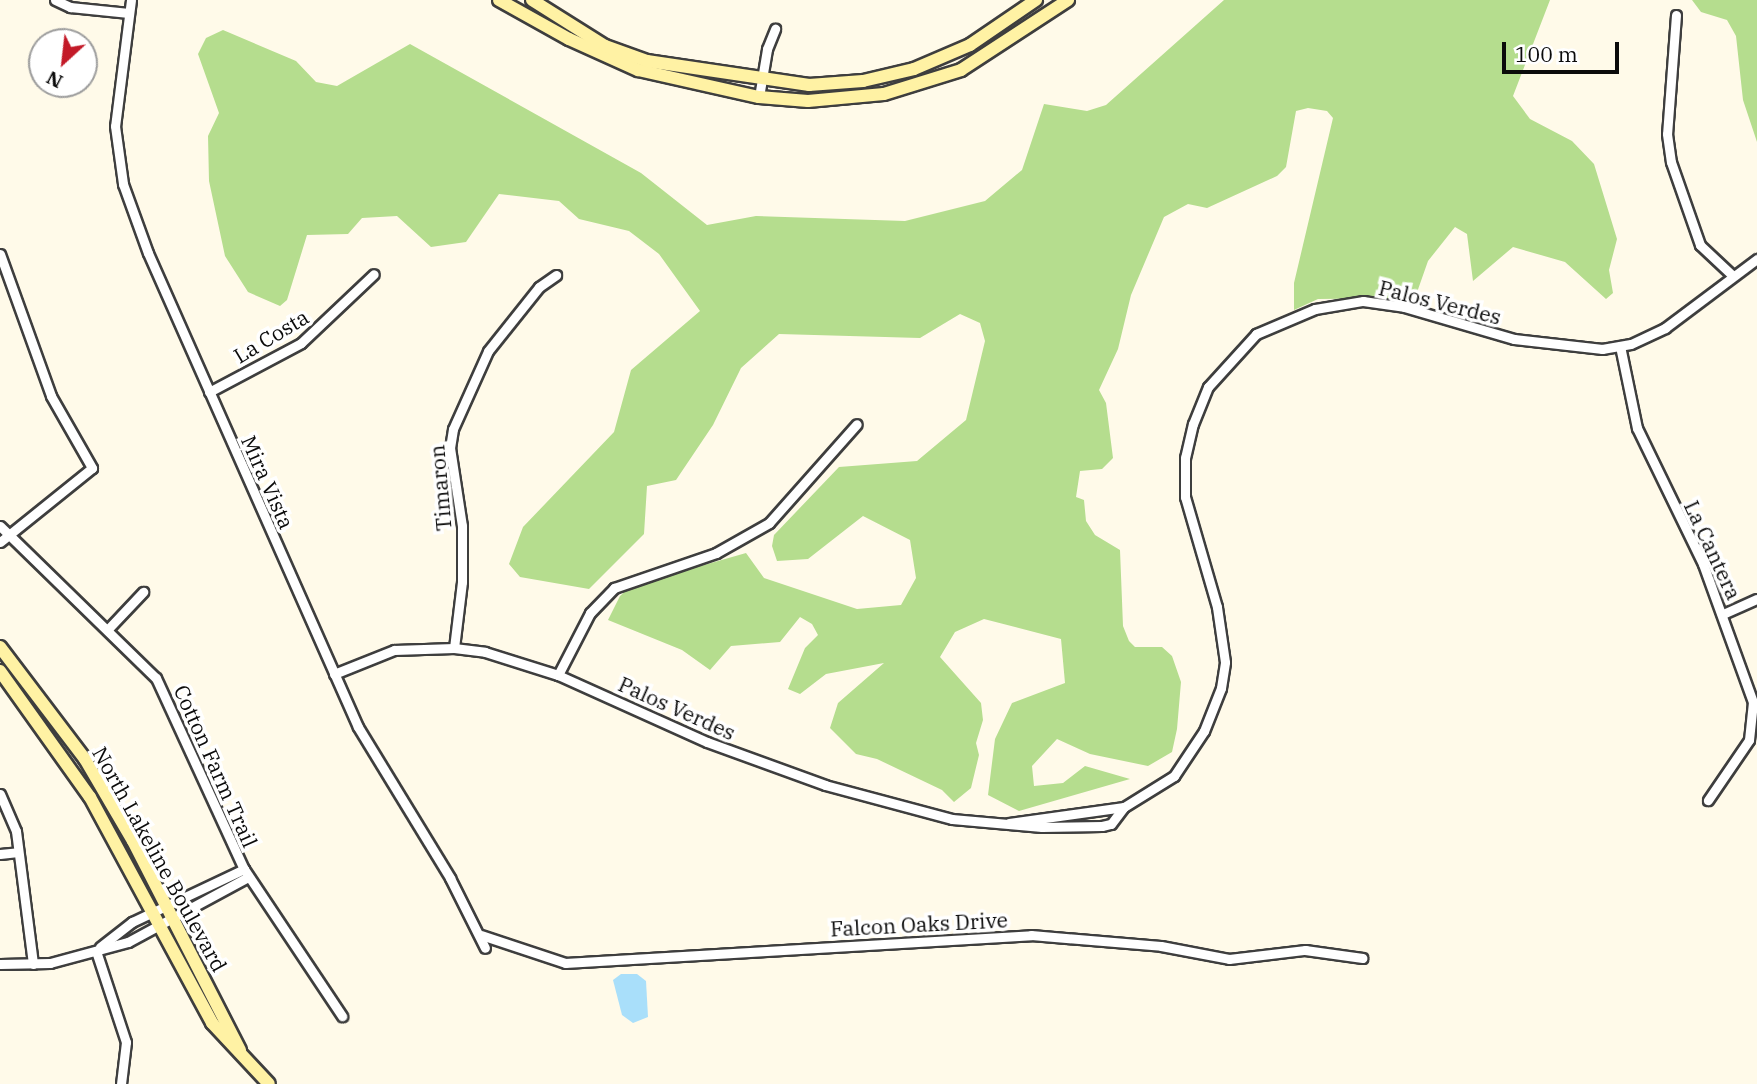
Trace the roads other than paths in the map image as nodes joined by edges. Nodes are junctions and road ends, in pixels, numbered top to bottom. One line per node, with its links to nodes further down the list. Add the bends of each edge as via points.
1 (55, 0): 7 (street, via 70,7)
2 (131, 0): 7 (street, Mira Vista)
3 (499, 0): 11 (street, via 606,58)
4 (532, 0): 10 (street, via 605,46 647,61)
5 (1036, 0): 10 (street, via 970,45 914,69 808,85)
6 (1068, 0): 11 (street, via 999,48 921,85 839,101)
7 (129, 13): 18 (street, Mira Vista, via 115,126 123,184)
8 (1676, 16): 16 (street, via 1667,134 1671,162 1700,245)
9 (775, 29): 10 (street)
10 (761, 79): 11 (street)
11 (759, 97)
12 (0, 254): 21 (street, via 51,396 92,468)
13 (1757, 259): 16 (street, Palos Verdes)
14 (374, 274): 18 (street, La Costa, via 301,343)
15 (556, 275): 27 (street, Timaron, via 539,287 488,351 453,429 450,448 462,526 462,582)
16 (1733, 276): 17 (street, Palos Verdes, via 1665,328)
17 (1620, 346): 24 (street, La Cantera, via 1637,428); 33 (street, Palos Verdes, via 1580,349 1536,344 1404,307 1363,301 1282,320 1245,343 1219,371 1199,405 1184,470 1189,513 1222,634 1221,688 1185,764 1162,785)
18 (209, 392): 29 (street, Mira Vista)
19 (858, 424): 30 (street, via 769,523 716,553 614,588 590,613)
20 (0, 526): 21 (street, Cotton Farm Trail)
21 (4, 539): 25 (street, Cotton Farm Trail)
22 (144, 592): 25 (street)
23 (1757, 600): 24 (street)
24 (1723, 614): 32 (street, La Cantera, via 1749,689 1754,723 1735,766)
25 (109, 628): 37 (street, Cotton Farm Trail, via 145,664 166,696)
26 (0, 647): 38 (street, North Lakeline Boulevard, via 85,759)
27 (454, 648): 29 (street, Palos Verdes, via 376,654); 30 (street, Palos Verdes, via 503,656)
28 (0, 671): 39 (street, North Lakeline Boulevard, via 70,765)
29 (334, 674): 42 (street, Mira Vista, via 358,727)
30 (558, 675): 34 (street, Palos Verdes, via 707,742 825,785 952,819)
31 (0, 794): 35 (street, via 16,831)
32 (1708, 800)
33 (1124, 807): 34 (street, Palos Verdes); 34 (street, Palos Verdes, via 1111,824 1102,826)
34 (1009, 823)
35 (18, 852): 36 (street); 47 (street)
36 (0, 854)
37 (246, 873): 38 (street); 40 (street); 48 (street, Cotton Farm Trail)
38 (165, 905): 39 (street); 40 (street, North Lakeline Boulevard)
39 (152, 913): 41 (street, North Lakeline Boulevard); 44 (street)
40 (172, 922): 41 (street); 49 (street, North Lakeline Boulevard)
41 (159, 929): 44 (street); 49 (street, North Lakeline Boulevard, via 195,997)
42 (481, 935): 43 (street, Mira Vista); 45 (street, Falcon Oaks Drive, via 565,963 1031,935 1161,946 1229,959 1305,950)
43 (485, 948)
44 (96, 950): 47 (street); 50 (street, via 126,1042)
45 (1362, 958)
46 (0, 964): 47 (street)
47 (33, 964)
48 (342, 1016)
49 (248, 1066): 51 (street, North Lakeline Boulevard)
50 (121, 1084)
51 (269, 1084)

